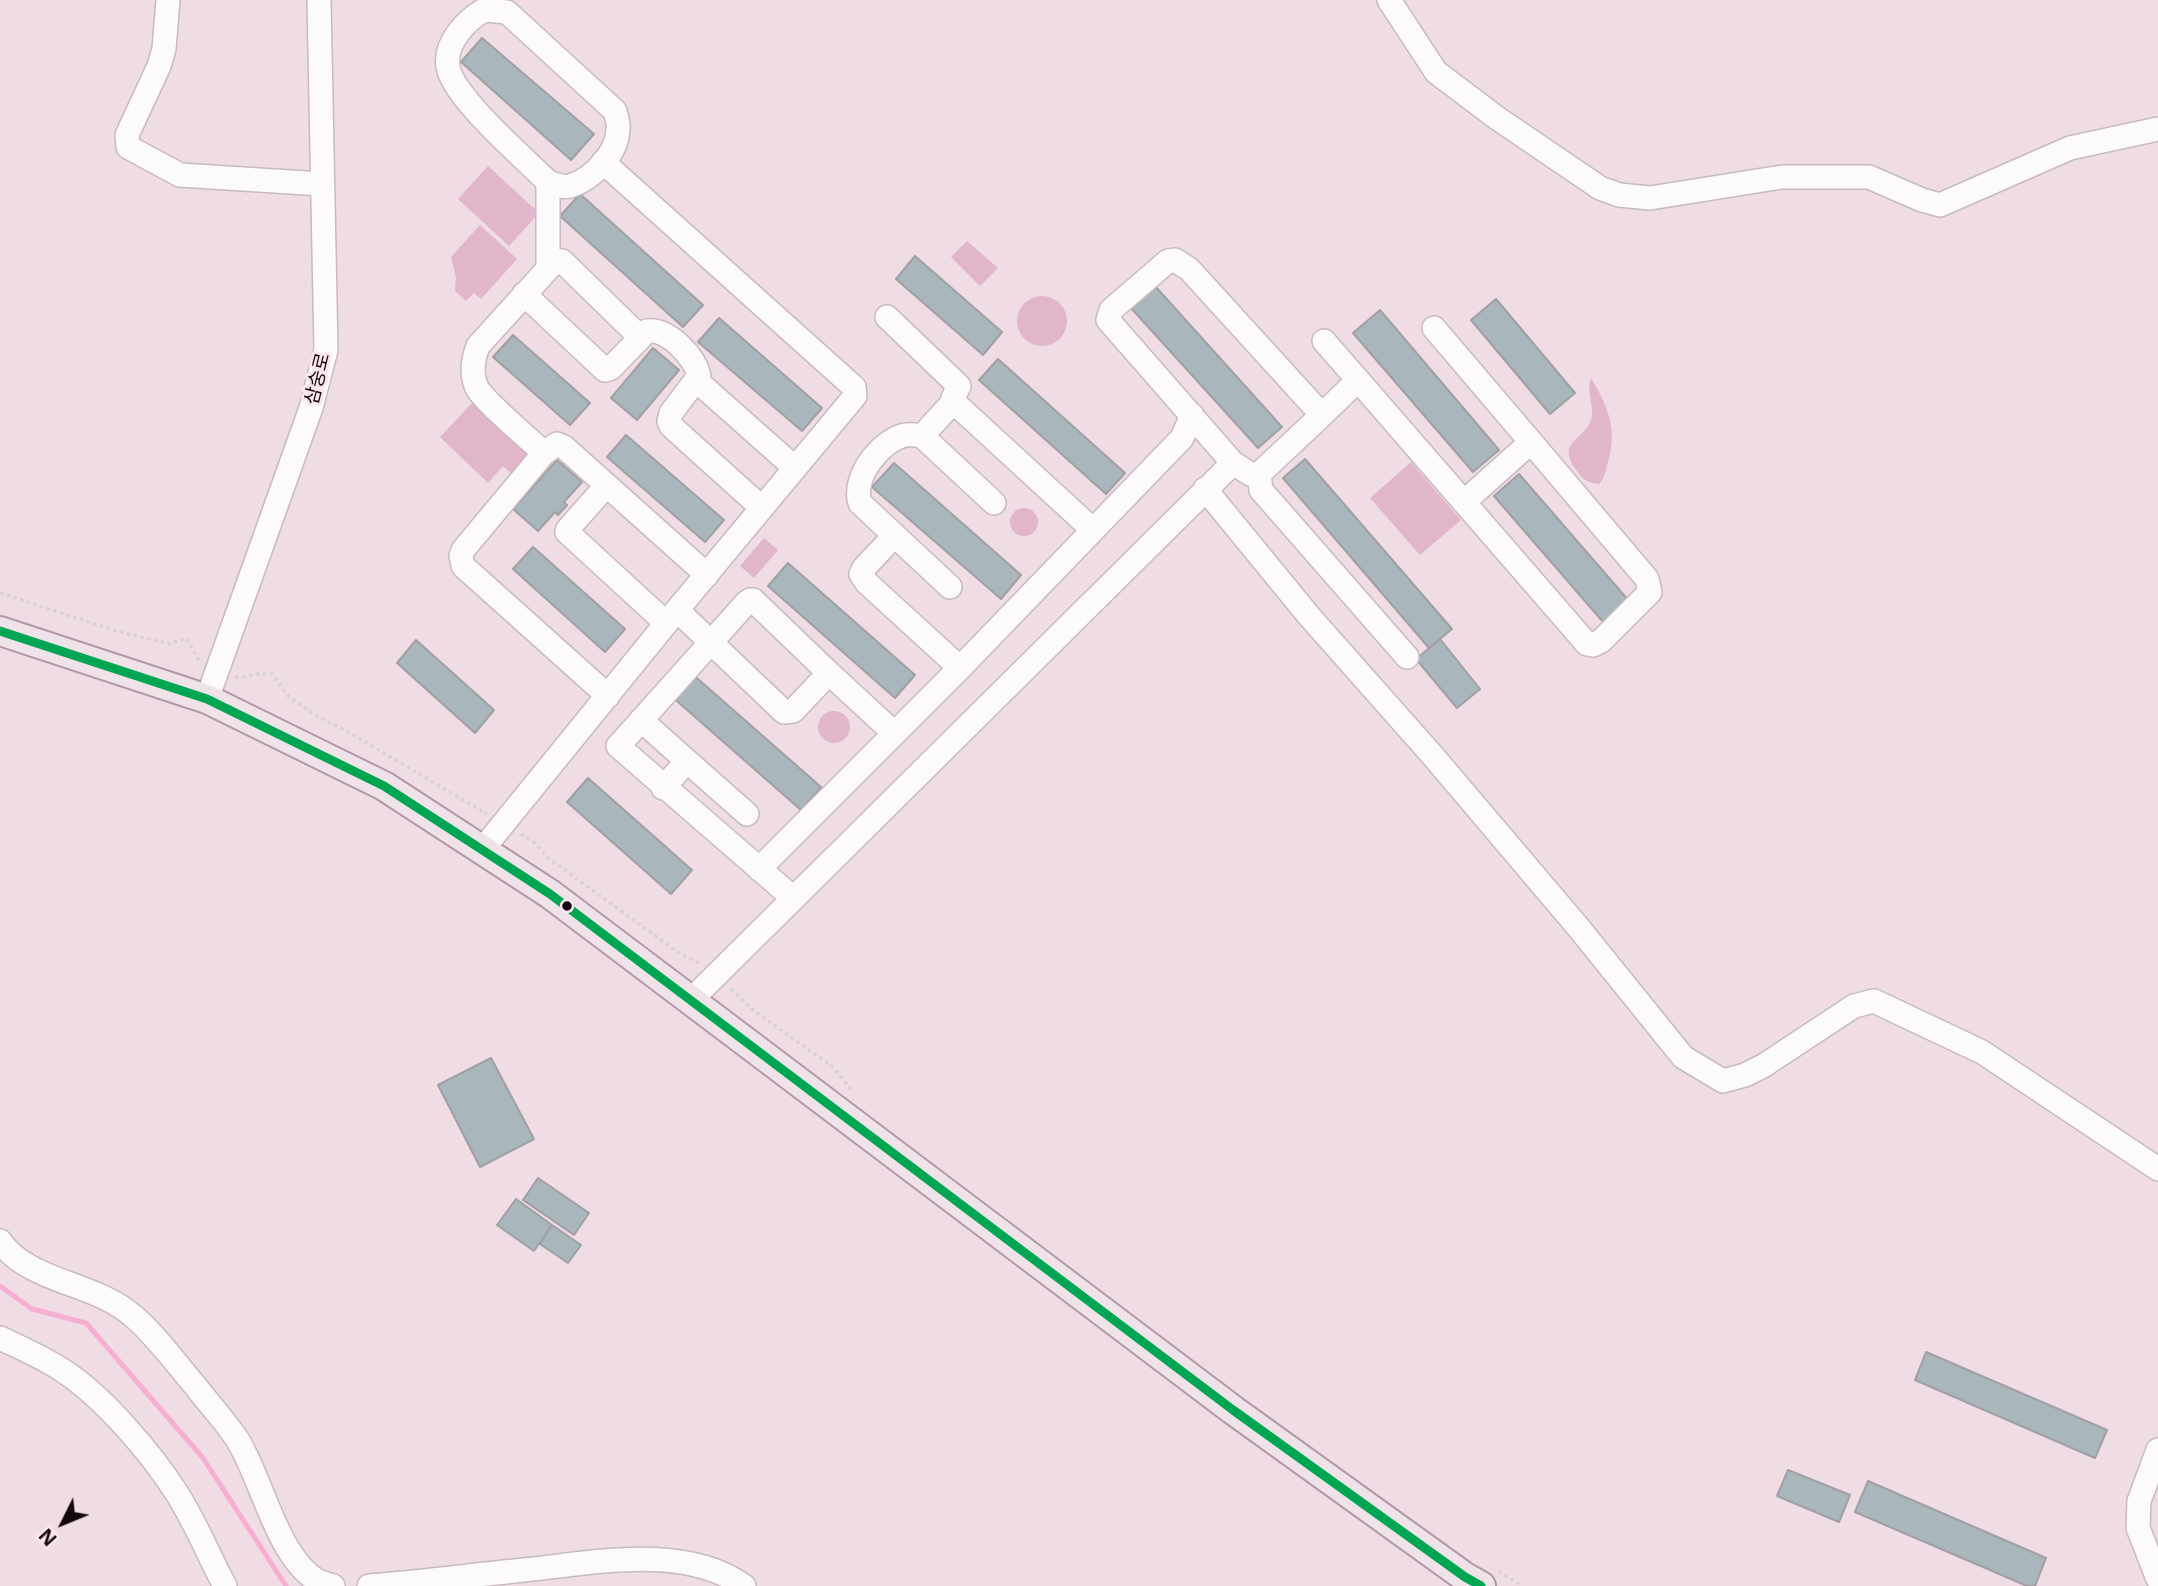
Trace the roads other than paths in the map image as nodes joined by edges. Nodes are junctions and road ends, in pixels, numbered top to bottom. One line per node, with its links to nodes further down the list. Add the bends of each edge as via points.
1 (168, 0): 7 (street, via 164,50 127,135 128,147 180,175)
2 (319, 0): 7 (street, 삼숭로)
3 (1389, 0): 4 (street, via 1436,72 1600,188 1619,195 1650,198 1782,177 1869,177 1940,205 2070,148)
4 (2158, 129)
5 (603, 162): 6 (street, via 569,186); 6 (street, via 616,143 615,111 508,12 484,10 459,32 450,48 448,67 458,90); 23 (street, via 854,387 856,396)
6 (548, 182): 8 (street)
7 (322, 184): 41 (street, 삼숭로, via 326,350 311,408)
8 (548, 268): 9 (street); 12 (street, via 556,260 562,261)
9 (524, 294): 12 (street, via 605,370); 21 (street, via 478,346 474,379 478,391)
10 (887, 317): 16 (street, via 959,386)
11 (1434, 328): 20 (street)
12 (640, 337): 15 (street, via 657,330 676,344 695,365)
13 (1324, 341): 14 (street)
14 (1358, 380): 18 (street); 27 (street)
15 (697, 381): 23 (street); 29 (street, via 671,413 671,426)
16 (954, 401): 19 (street); 30 (street)
17 (1192, 415): 18 (street, via 1108,317 1162,265 1175,260 1189,269); 22 (street); 30 (street, via 1182,438)
18 (1322, 415): 24 (street)
19 (922, 436): 28 (street); 31 (street, via 908,434 892,440 860,480 860,503)
20 (1531, 442): 27 (street); 27 (street, via 1650,584 1647,597 1601,641 1593,645 1584,641)
21 (544, 453): 25 (street, via 557,444 564,447); 40 (street, via 463,550 461,560)
22 (1233, 463): 24 (street, via 1252,475); 26 (street)
23 (795, 468): 29 (street)
24 (1259, 474): 37 (street, via 1261,490)
25 (606, 486): 32 (street); 34 (street, via 568,532)
26 (1205, 489): 49 (street); 51 (street, via 1683,1057 1723,1080 1745,1075 1854,1006 1874,1001 1982,1052)
27 (1464, 502)
28 (994, 503)
29 (762, 508): 32 (street)
30 (1093, 530): 38 (street)
31 (894, 536): 33 (street); 38 (street, via 861,575)
32 (707, 575): 34 (street)
33 (950, 587)
34 (672, 616): 36 (street); 40 (street)
35 (0, 631): 41 (main road)
36 (712, 642): 39 (street, via 785,712 793,711); 39 (street, via 753,600); 42 (street)
37 (1407, 657)
38 (960, 668): 43 (street)
39 (830, 673): 43 (street)
40 (608, 696): 47 (street)
41 (208, 699): 47 (main road, via 384,786)
42 (642, 720): 44 (street); 45 (street, via 619,749)
43 (894, 733): 48 (street)
44 (687, 761): 45 (street); 46 (street)
45 (663, 788): 48 (street)
46 (747, 814)
47 (482, 850): 50 (main road, via 550,894)
48 (759, 869): 49 (street)
49 (793, 898): 50 (street)
50 (690, 1001): 60 (main road, via 1233,1410)
51 (2158, 1168)
52 (0, 1241): 57 (street, via 31,1269 101,1295 133,1315 237,1439 286,1548 317,1581)
53 (0, 1338): 56 (street, via 65,1372 111,1412 179,1496)
54 (2158, 1450): 55 (street, via 2139,1500 2138,1528)
55 (2158, 1578)
56 (225, 1586)
57 (333, 1586)
58 (369, 1586): 59 (street, via 631,1558 708,1568)
59 (744, 1586)
60 (1481, 1586)

